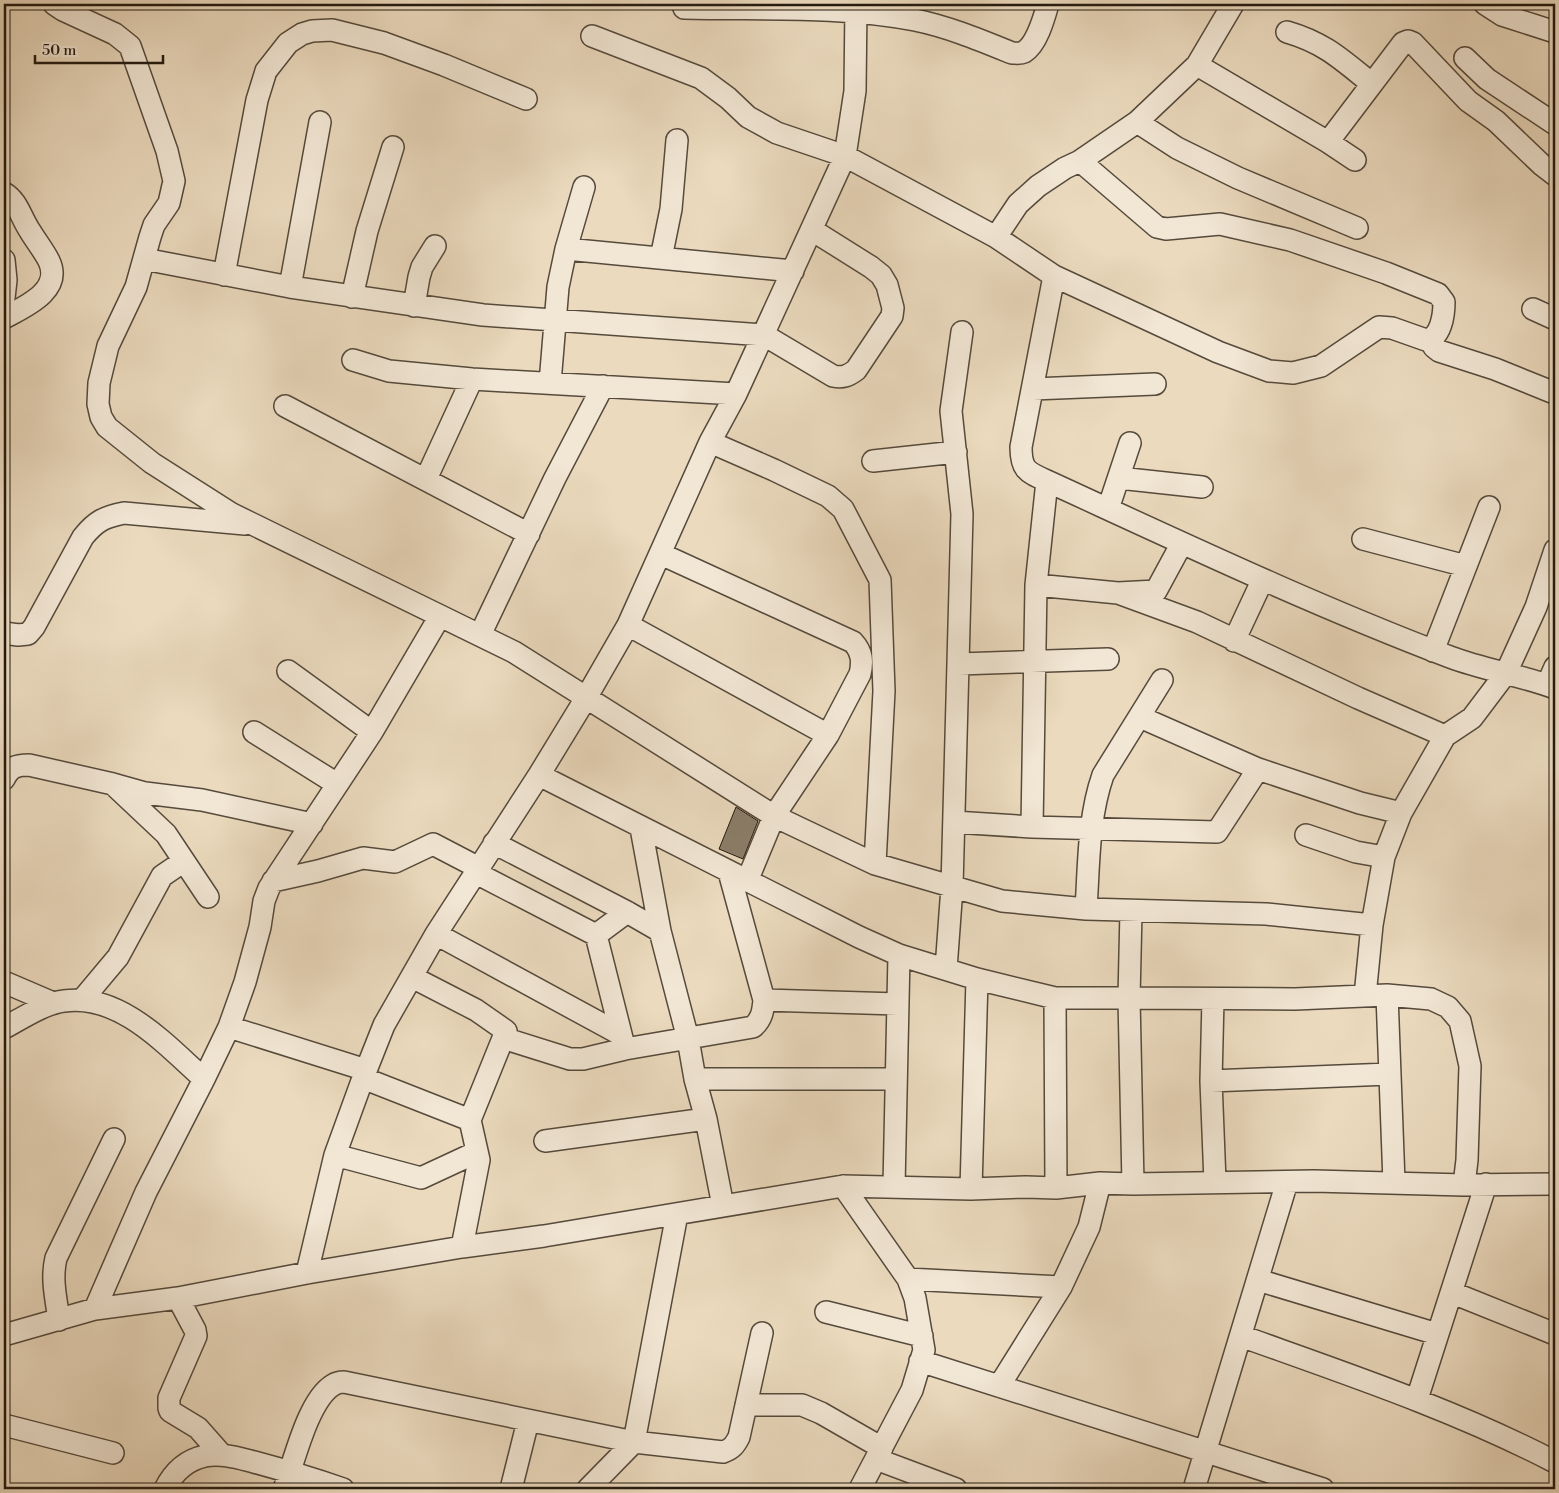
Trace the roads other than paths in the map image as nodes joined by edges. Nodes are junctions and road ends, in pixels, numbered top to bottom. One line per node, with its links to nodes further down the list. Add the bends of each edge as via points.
1 (54, 4): 32 (street, via 116,34 130,46 136,59 167,150 174,181 169,203 154,225)
2 (1048, 4): 6 (street, via 1039,31 1030,46 1020,54 961,32)
3 (1232, 4): 11 (street)
4 (1485, 4): 8 (street, via 1502,15)
5 (684, 8): 6 (street)
6 (856, 8): 20 (street, via 855,91)
7 (1286, 32): 12 (street, via 1328,49)
8 (1555, 32)
9 (592, 36): 20 (street, via 702,78 748,117 777,134)
10 (1465, 58): 16 (street, via 1487,79)
11 (1198, 65): 15 (street); 18 (street)
12 (1372, 84): 18 (street); 23 (street, via 1403,43 1408,41 1468,101 1496,121)
13 (526, 99): 35 (street, via 384,44 332,30 302,34 288,43 266,71 257,100)
14 (320, 122): 37 (street)
15 (1137, 122): 21 (street); 26 (street, via 1177,148 1238,178)
16 (1555, 124)
17 (677, 140): 31 (street, via 671,210)
18 (1328, 142): 22 (street)
19 (393, 147): 38 (street, via 367,231)
20 (845, 156): 27 (street); 28 (street)
21 (1080, 160): 28 (street, via 1038,186 1018,204); 47 (street, via 1157,227 1220,224 1290,240 1438,294 1444,307 1438,332)
22 (1355, 160)
23 (1555, 175)
24 (584, 187): 30 (street)
25 (4, 193): 42 (street, via 11,198 49,261 52,279 41,296)
26 (1357, 228)
27 (812, 230): 34 (street); 46 (street, via 881,276 887,285 892,316 856,370 842,378 833,376)
28 (996, 237): 36 (street)
29 (435, 246): 40 (street, via 422,267)
30 (566, 249): 31 (street); 44 (street)
31 (661, 258): 34 (street)
32 (144, 259): 35 (street); 67 (street, via 136,287 108,346 98,383 100,417 107,427 152,463 232,514)
33 (4, 260): 39 (street)
34 (793, 271): 46 (street)
35 (224, 275): 37 (street)
36 (1054, 276): 47 (street, via 1218,352 1269,371 1293,373 1321,366 1379,327); 53 (street)
37 (290, 287): 38 (street)
38 (352, 297): 40 (street)
39 (4, 298)
40 (414, 306): 44 (street)
41 (1533, 309): 43 (street)
42 (4, 318)
43 (1555, 319)
44 (554, 320): 46 (street); 50 (street)
45 (962, 332): 59 (street, via 951,410)
46 (764, 335): 55 (street)
47 (1430, 339): 54 (street, via 1439,351)
48 (353, 360): 49 (street, via 389,371)
49 (472, 378): 50 (street); 62 (street)
50 (550, 383): 52 (street)
51 (1155, 384): 53 (street)
52 (603, 386): 55 (street); 68 (street)
53 (1033, 389): 63 (street, via 1021,460 1031,474)
54 (1552, 392)
55 (736, 394): 57 (street)
56 (285, 406): 62 (street)
57 (710, 442): 72 (street); 113 (street, via 828,496 843,509 880,580 884,691)
58 (1130, 443): 61 (street)
59 (956, 452): 60 (street); 86 (street, via 962,514)
60 (873, 461)
61 (1119, 478): 64 (street); 66 (street)
62 (426, 479): 68 (street)
63 (1047, 481): 66 (street); 75 (street)
64 (1202, 487)
65 (1489, 507): 73 (street)
66 (1108, 509): 70 (street)
67 (256, 525): 78 (street); 80 (street, via 124,513 107,516 92,525 83,537 28,634)
68 (529, 534): 81 (street)
69 (1363, 539): 73 (street)
70 (1182, 542): 74 (street); 76 (street, via 1156,591)
71 (1555, 550): 77 (street)
72 (661, 554): 79 (street); 95 (street, via 853,642 860,650 860,674)
73 (1466, 566): 83 (street)
74 (1262, 581): 82 (street); 83 (street)
75 (1036, 585): 76 (street); 85 (street)
76 (1118, 593): 82 (street, via 1197,622)
77 (1545, 606): 88 (street)
78 (440, 616): 81 (street); 94 (street)
79 (628, 625): 91 (street); 95 (street)
80 (4, 633)
81 (480, 635): 91 (street, via 514,652)
82 (1234, 641): 96 (street)
83 (1433, 651): 88 (street)
84 (1108, 659): 85 (street)
85 (1036, 660): 86 (street); 106 (street)
86 (959, 664): 104 (street)
87 (288, 671): 94 (street)
88 (1506, 672): 90 (street); 96 (street, via 1472,718)
89 (1162, 680): 92 (street)
90 (1552, 680)
91 (586, 698): 98 (street); 103 (street)
92 (1140, 717): 97 (street); 108 (street, via 1103,775)
93 (254, 732): 101 (street)
94 (372, 732): 101 (street)
95 (828, 735): 103 (street)
96 (1445, 736): 102 (street)
97 (1258, 769): 102 (street); 108 (street, via 1216,832)
98 (539, 775): 107 (street); 110 (street)
99 (4, 779): 100 (street, via 8,770 16,765 29,765)
100 (114, 784): 105 (street, via 145,793 202,800); 112 (street, via 166,834)
101 (337, 784): 105 (street)
102 (1401, 813): 111 (street)
103 (774, 816): 113 (street); 115 (street)
104 (954, 822): 106 (street); 117 (street)
105 (312, 824): 116 (street)
106 (1032, 827): 108 (street)
107 (642, 828): 115 (street); 123 (street)
108 (1091, 829): 119 (street)
109 (1306, 835): 111 (street, via 1356,852)
110 (494, 843): 114 (street); 121 (street)
111 (1384, 856): 122 (street)
112 (184, 861): 118 (street); 136 (street, via 162,876 118,958)
113 (875, 864): 117 (street)
114 (478, 870): 116 (street, via 432,844 395,862 363,858); 124 (street); 125 (street)
115 (738, 876): 126 (street); 137 (street)
116 (273, 881): 140 (street, via 264,900 245,982)
117 (952, 887): 119 (street, via 1002,901); 127 (street)
118 (208, 897)
119 (1086, 909): 120 (street)
120 (1131, 910): 122 (street, via 1266,914); 134 (street)
121 (628, 912): 123 (street); 125 (street)
122 (1372, 925): 132 (street)
123 (660, 931): 143 (street)
124 (436, 934): 128 (street); 144 (street)
125 (596, 935): 144 (street)
126 (899, 955): 127 (street); 139 (street)
127 (946, 969): 129 (street)
128 (412, 978): 142 (street, via 476,1010 506,1031); 145 (street, via 384,1025)
129 (977, 979): 133 (street); 168 (street)
130 (4, 982): 138 (street)
131 (1387, 995): 132 (street); 146 (street); 164 (street, via 1431,999 1448,1007 1460,1021 1470,1066)
132 (1365, 996): 135 (street)
133 (1055, 998): 134 (street); 167 (street)
134 (1129, 998): 135 (street); 161 (street)
135 (1213, 999): 150 (street)
136 (82, 1000): 138 (street); 148 (street, via 123,1012)
137 (764, 1000): 139 (street); 143 (street, via 759,1022 753,1027)
138 (53, 1004): 141 (street)
139 (898, 1004): 149 (street)
140 (229, 1027): 145 (street); 148 (street)
141 (4, 1028)
142 (503, 1038): 144 (street, via 570,1060 583,1060); 152 (street)
143 (688, 1039): 144 (street); 147 (street)
144 (623, 1042)
145 (364, 1074): 152 (street); 156 (street)
146 (1389, 1074): 150 (street); 159 (street)
147 (695, 1078): 149 (street); 151 (street)
148 (204, 1079): 178 (street, via 146,1192)
149 (896, 1079): 166 (street)
150 (1211, 1080): 157 (street)
151 (706, 1119): 154 (street); 169 (street)
152 (470, 1120): 155 (street)
153 (114, 1139): 180 (street, via 56,1258 53,1271)
154 (546, 1141)
155 (477, 1152): 156 (street, via 422,1178); 171 (street, via 479,1160)
156 (335, 1155): 172 (street)
157 (1215, 1182): 158 (street); 161 (street)
158 (1286, 1182): 159 (street); 174 (street)
159 (1394, 1182): 164 (street)
160 (1100, 1183): 161 (street); 167 (street); 175 (street, via 1089,1226)
161 (1133, 1184)
162 (1486, 1184): 163 (street); 164 (street); 176 (street)
163 (1555, 1184)
164 (1464, 1185)
165 (843, 1186): 166 (street); 169 (street); 173 (street)
166 (894, 1186): 168 (street)
167 (1056, 1188): 168 (street)
168 (971, 1189)
169 (724, 1206): 170 (street)
170 (677, 1214): 171 (street); 193 (street)
171 (462, 1247): 172 (street)
172 (307, 1273): 177 (street)
173 (908, 1279): 175 (street); 185 (street)
174 (1258, 1280): 182 (street); 186 (street)
175 (1061, 1287): 188 (street)
176 (1453, 1292): 182 (street); 183 (street)
177 (178, 1298): 178 (street); 197 (street, via 196,1336 169,1398 169,1408 198,1428)
178 (95, 1309): 180 (street)
179 (826, 1312): 185 (street)
180 (59, 1320): 184 (street)
181 (762, 1333): 190 (street)
182 (1437, 1334): 189 (street)
183 (1555, 1334)
184 (4, 1335)
185 (922, 1336): 187 (street, via 924,1350)
186 (1241, 1336): 189 (street); 194 (street)
187 (920, 1361): 188 (street); 196 (street, via 912,1390)
188 (999, 1386): 194 (street)
189 (1417, 1400): 198 (street)
190 (746, 1405): 193 (street, via 739,1437 730,1450 723,1452); 196 (street, via 802,1405 821,1413)
191 (528, 1421): 193 (street); 199 (street, via 344,1382 333,1384 308,1418); 202 (street)
192 (4, 1425): 195 (street)
193 (634, 1442): 203 (street)
194 (1205, 1452): 206 (street); 207 (street)
195 (113, 1453)
196 (879, 1453): 204 (street); 205 (street)
197 (221, 1454): 199 (street); 200 (street, via 203,1456 182,1465)
198 (1555, 1462)
199 (287, 1480): 201 (street)
200 (165, 1489)
201 (343, 1489)
202 (511, 1489)
203 (588, 1489)
204 (860, 1489)
205 (956, 1489)
206 (1194, 1489)
207 (1324, 1489)

